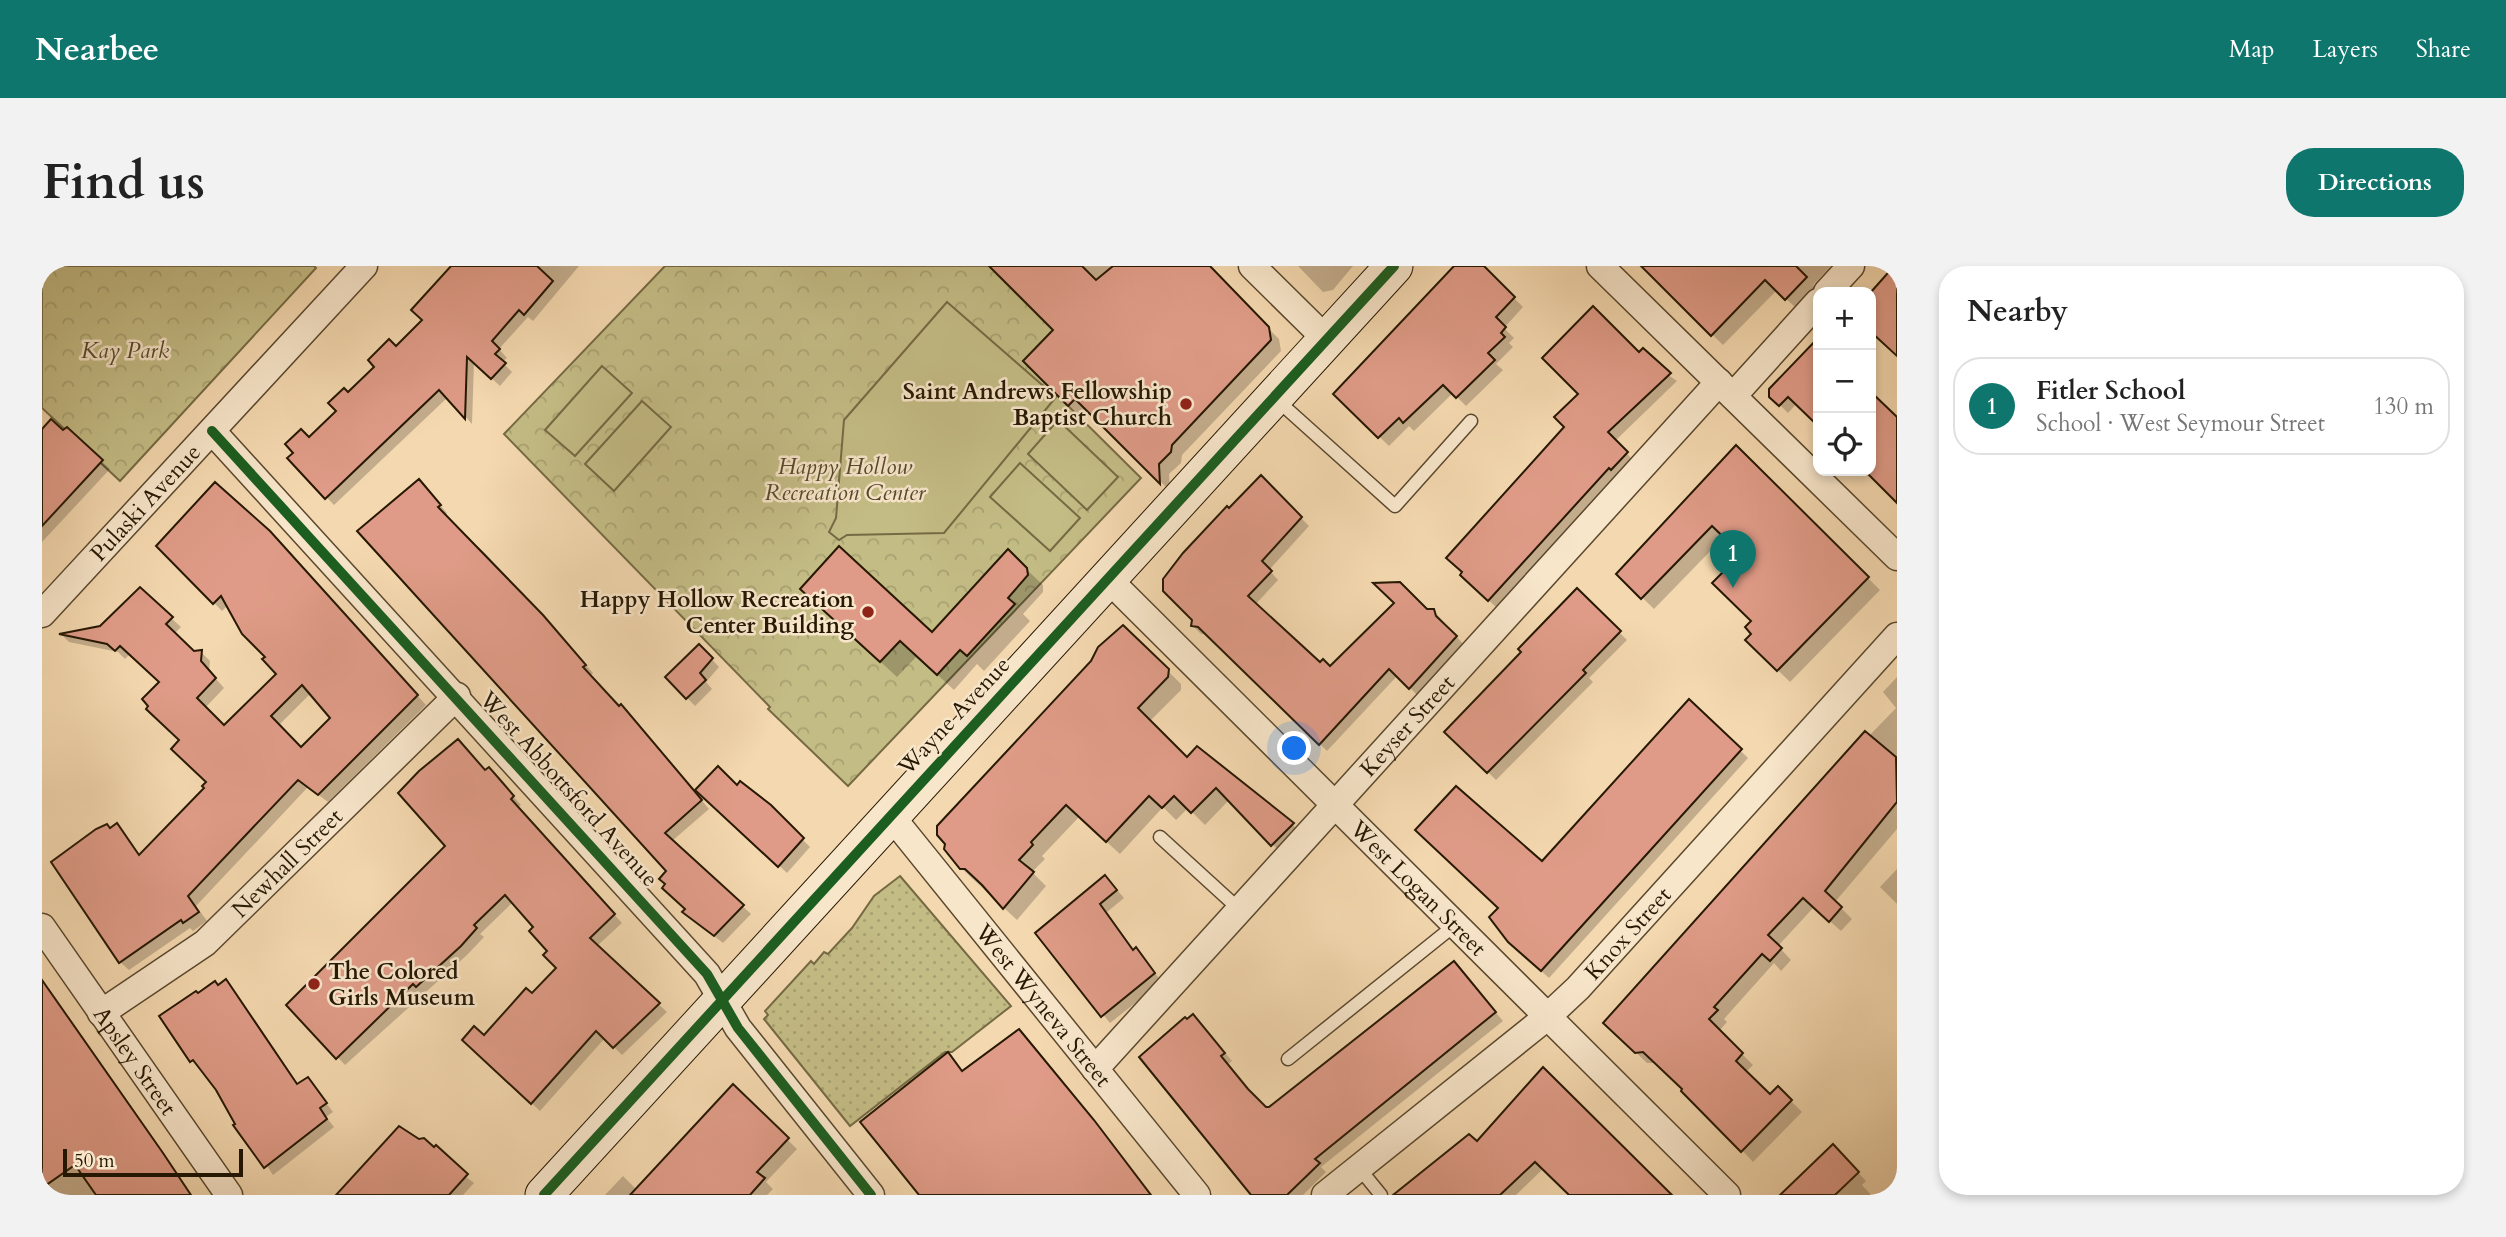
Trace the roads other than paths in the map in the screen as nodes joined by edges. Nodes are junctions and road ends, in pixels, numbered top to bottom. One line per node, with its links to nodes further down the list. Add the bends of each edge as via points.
1 (1252, 266): 8 (street)
2 (1394, 266): 8 (main road, Wayne Avenue)
3 (1600, 266): 9 (street)
4 (1851, 266): 6 (street)
5 (356, 269): 12 (street, Pulaski Avenue)
6 (1832, 287)
7 (1813, 307): 9 (street, Keyser Street)
8 (1327, 340): 10 (main road, Wayne Avenue)
9 (1726, 389): 13 (street); 18 (street, Keyser Street)
10 (1274, 398): 11 (lane, via 1395,506); 14 (main road, Wayne Avenue)
11 (1471, 421)
12 (212, 430): 15 (street, Pulaski Avenue); 17 (street, West Abbottsford Avenue)
13 (1897, 557)
14 (1108, 579): 18 (street, West Logan Street); 19 (main road, Wayne Avenue)
15 (42, 614)
16 (1897, 636): 26 (street, Knox Street)
17 (457, 696): 24 (street, West Abbottsford Avenue, via 707,974); 25 (street, Newhall Street, via 205,943)
18 (1336, 806): 21 (street, Keyser Street); 22 (street, West Logan Street)
19 (891, 816): 24 (main road, Wayne Avenue); 28 (street, West Wyneva Street)
20 (1160, 836): 21 (lane)
21 (1240, 910): 28 (street, Keyser Street)
22 (1455, 925): 26 (street, West Logan Street); 27 (lane)
23 (42, 927): 25 (street, Apsley Street)
24 (722, 1001): 30 (main road, Wayne Avenue); 32 (street, West Abbottsford Avenue, via 745,1037)
25 (101, 1013): 31 (street, Apsley Street)
26 (1547, 1017): 29 (street, Knox Street); 36 (street, West Logan Street)
27 (1288, 1059)
28 (1096, 1069): 33 (street, West Wyneva Street)
29 (1359, 1168): 34 (street, Knox Street); 35 (lane)
30 (548, 1193)
31 (229, 1195)
32 (871, 1195)
33 (1197, 1195)
34 (1325, 1195)
35 (1381, 1195)
36 (1727, 1195)

